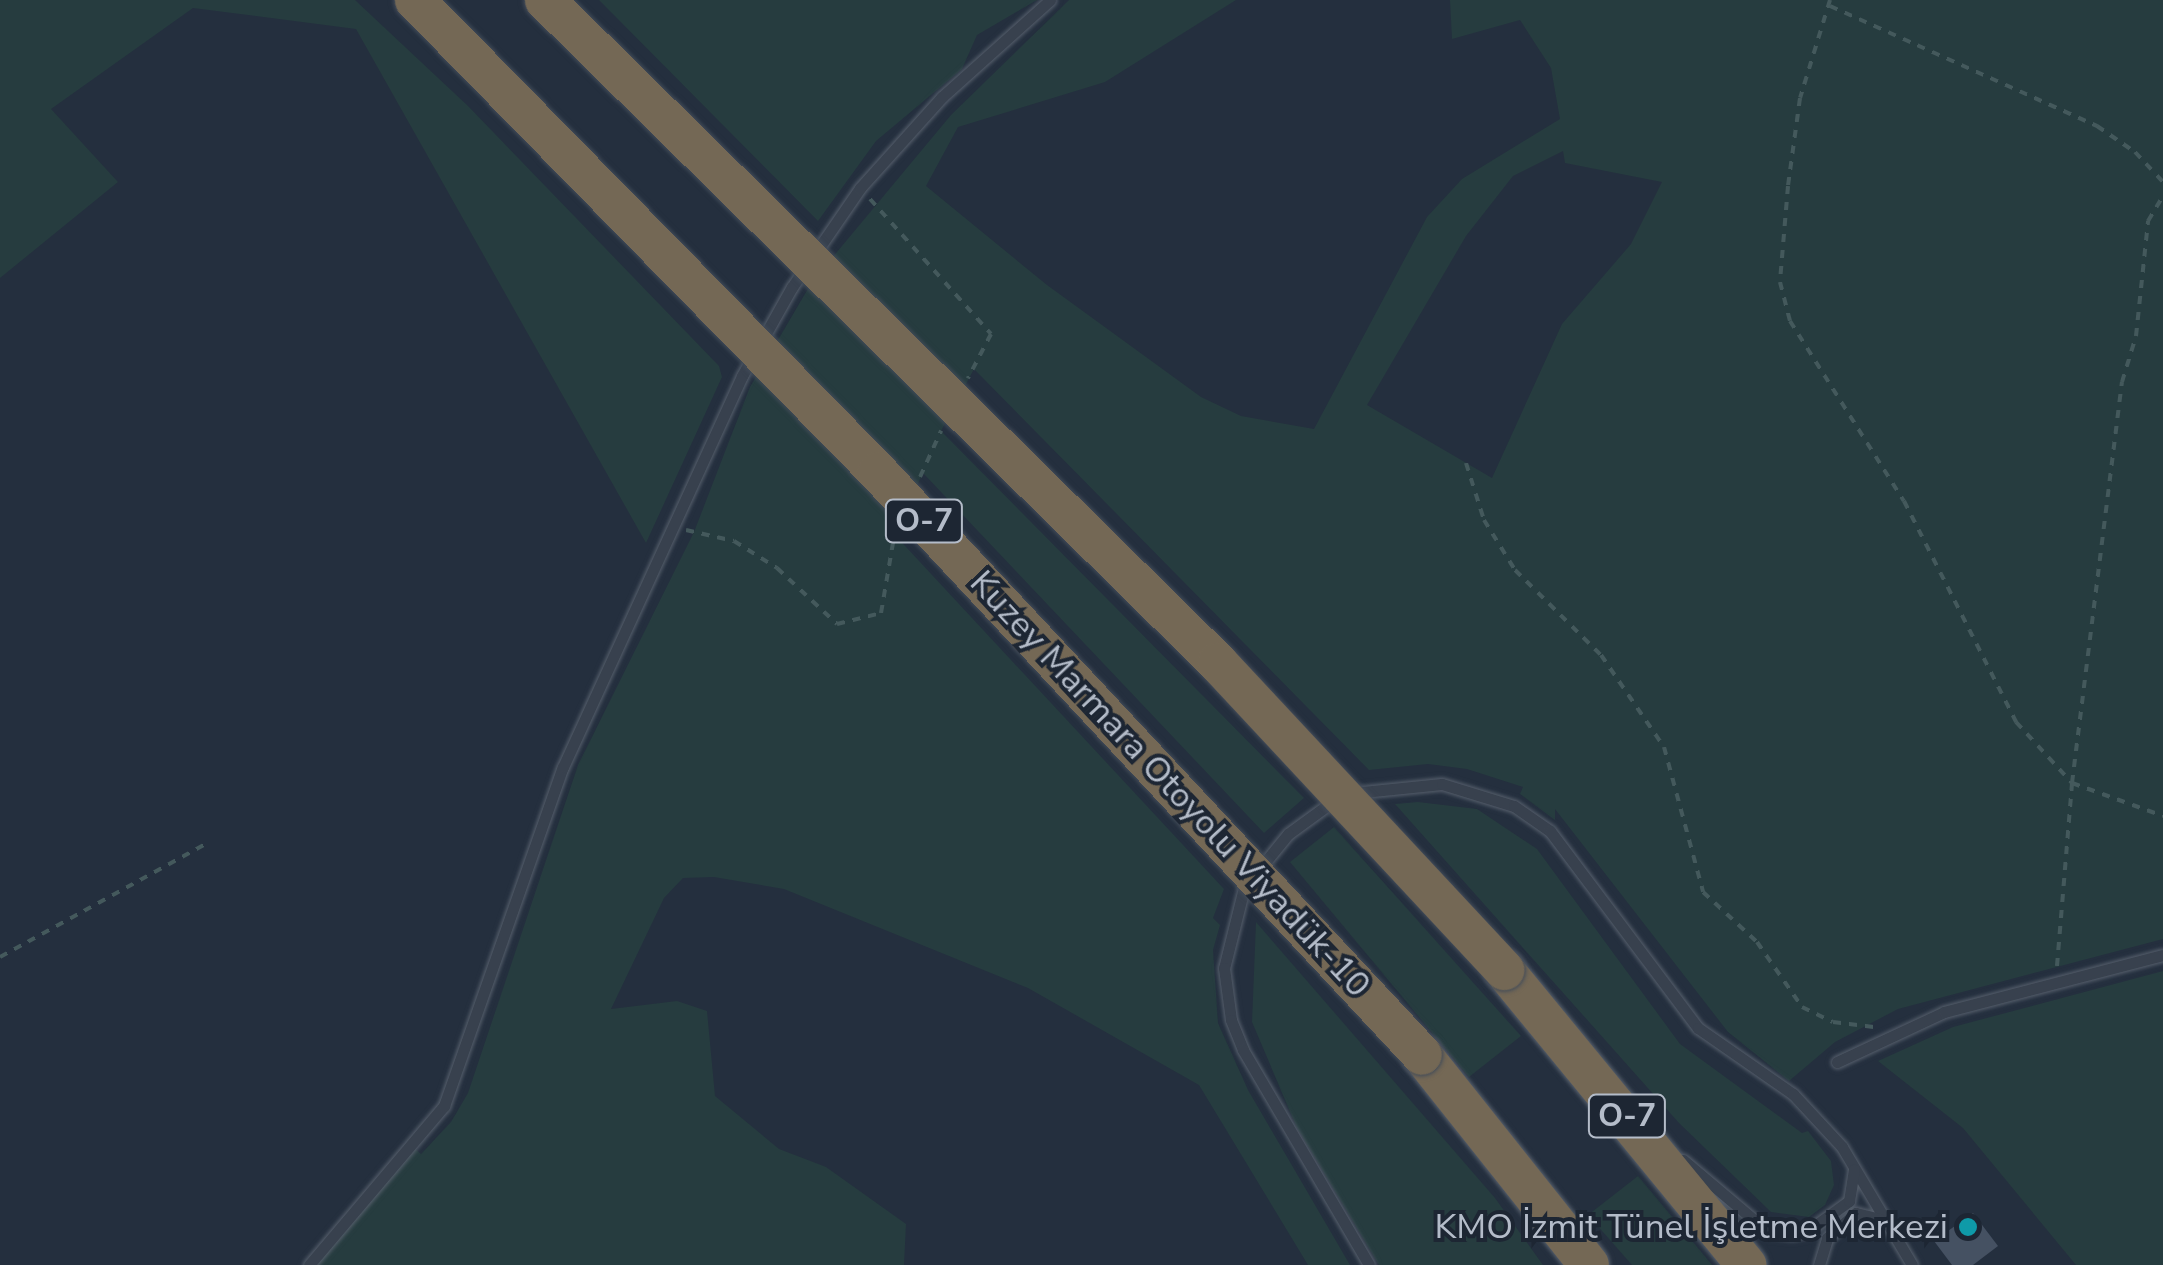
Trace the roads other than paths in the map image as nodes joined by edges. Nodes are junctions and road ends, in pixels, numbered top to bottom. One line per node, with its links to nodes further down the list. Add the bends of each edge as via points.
1 (414, 0): 8 (highway, Kuzey Marmara Otoyolu Viyadük-10 / O-7, bridge, via 878,472 1422,1054)
2 (545, 0): 6 (highway, O-7, bridge, via 1205,650 1504,970)
3 (1050, 0): 12 (lane, via 930,110 860,188 792,287 742,376 571,749 444,1106)
4 (2163, 955): 5 (lane, via 1900,1031)
5 (1837, 1062)
6 (1623, 1110): 10 (lane, via 1768,1232 1808,1231); 16 (highway, O-7)
7 (1854, 1168): 9 (lane); 10 (lane); 13 (lane, via 1792,1094 1698,1028 1550,831 1484,793 1442,784 1374,788 1340,796 1266,854 1244,888 1224,968 1231,1020 1244,1050)
8 (1534, 1196): 14 (lane); 15 (highway, O-7)
9 (1868, 1197): 10 (lane); 11 (lane)
10 (1853, 1207): 11 (lane); 17 (lane, via 1827,1238)
11 (1880, 1219): 18 (lane)
12 (309, 1265)
13 (1369, 1265)
14 (1568, 1265)
15 (1588, 1265)
16 (1746, 1265)
17 (1819, 1265)
18 (1912, 1265)

